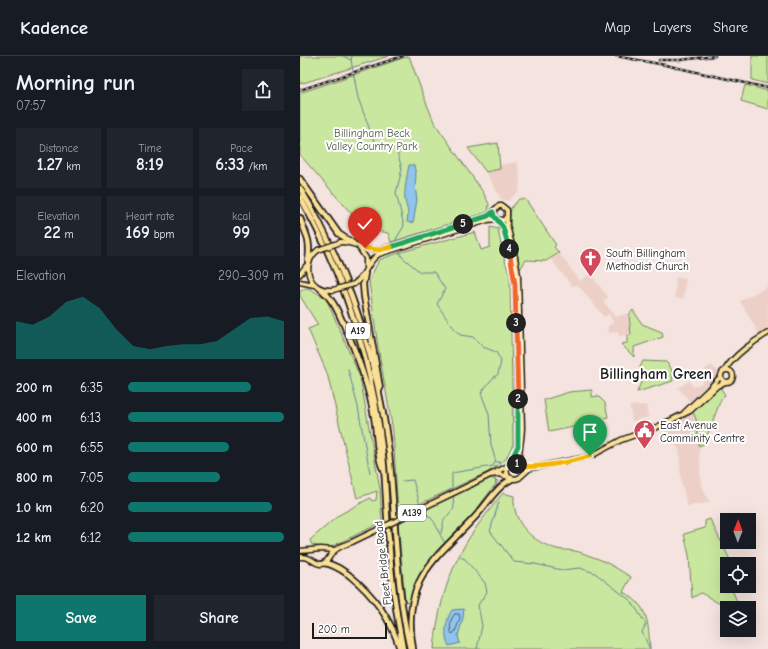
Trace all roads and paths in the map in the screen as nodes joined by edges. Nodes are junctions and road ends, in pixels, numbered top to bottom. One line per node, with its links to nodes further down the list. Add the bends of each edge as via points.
1 (300, 179): 8 (highway, via 339,234)
2 (300, 188): 24 (highway, A19, via 326,238 353,303 372,365)
3 (300, 197): 28 (highway, A19, via 332,262 356,325 376,405)
4 (493, 212): 5 (main road, via 496,207 503,206 507,210); 7 (main road); 9 (main road, via 488,216)
5 (507, 216): 7 (main road, via 504,220); 26 (main road, via 520,294)
6 (300, 218): 11 (highway, via 309,243)
7 (497, 219): 9 (main road); 25 (main road, via 504,229 509,245 515,284 518,439 517,450)
8 (355, 244): 10 (main road, via 371,250); 11 (main road, bridge, via 340,242 318,250); 12 (main road, via 366,258)
9 (401, 246): 10 (main road)
10 (394, 248): 12 (main road, via 375,257)
11 (307, 263): 13 (main road); 15 (main road, via 309,275)
12 (365, 273): 16 (main road, bridge, via 354,284 333,290); 24 (highway, A19, via 364,292 384,408)
13 (300, 274)
14 (300, 282): 15 (main road)
15 (315, 286): 16 (main road)
16 (321, 289): 28 (highway, A19, via 331,299 364,374 374,417 379,460)
17 (768, 334): 18 (main road, via 745,348)
18 (731, 363): 19 (main road); 20 (main road)
19 (725, 370): 20 (main road); 21 (main road)
20 (732, 372): 22 (main road, via 732,380)
21 (721, 376): 22 (main road); 23 (main road)
22 (725, 382): 23 (main road, via 717,386 690,411)
23 (682, 414): 27 (main road, via 593,455)
24 (385, 428): 41 (highway, Fleet Bridge Road / A19, via 401,596)
25 (509, 465): 26 (main road, via 514,463); 29 (main road, A139); 31 (main road, via 506,473)
26 (520, 466): 27 (main road); 30 (main road)
27 (530, 468): 30 (main road)
28 (385, 475): 40 (highway, Fleet Bridge Road / A19, via 394,596)
29 (490, 475): 31 (main road, via 500,474); 34 (main road, A139, bridge)
30 (521, 475): 31 (main road, via 517,479)
31 (510, 478): 42 (highway, via 444,547 425,572 412,605 410,630)
32 (317, 550): 33 (main road, A139); 35 (main road, A139); 37 (main road, via 313,556)
33 (324, 550): 34 (main road, A139); 38 (main road, via 327,553)
34 (334, 550): 38 (main road)
35 (300, 552)
36 (300, 557): 37 (main road)
37 (314, 560): 38 (main road, via 318,563)
38 (326, 561): 39 (highway, via 372,595 388,620)
39 (399, 647)
40 (403, 649)
41 (410, 649)
42 (413, 649)

